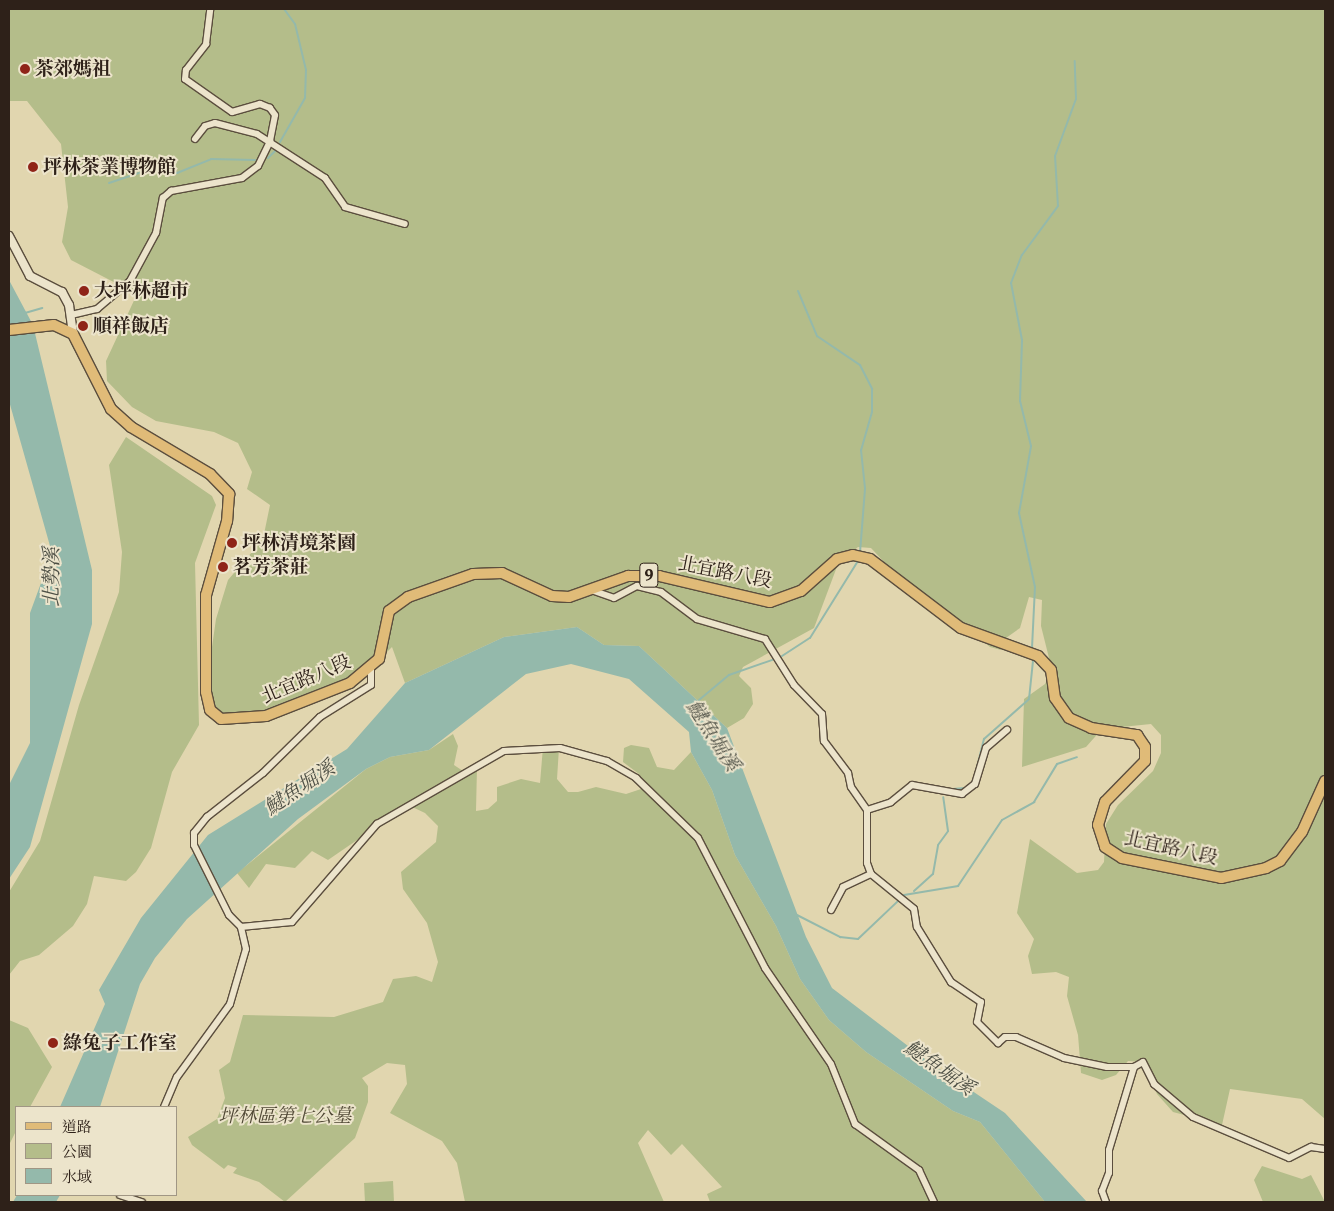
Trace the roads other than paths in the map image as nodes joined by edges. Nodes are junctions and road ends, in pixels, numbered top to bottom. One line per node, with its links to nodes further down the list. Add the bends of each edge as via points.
1 (210, 9): 3 (street, via 206,44 186,70 185,79 232,112 260,104 270,108 275,115)
2 (195, 138): 3 (street, via 205,126 215,123)
3 (270, 141): 4 (street, via 325,178 345,207); 6 (street, via 258,166 242,178 171,191 163,198 156,232 130,282 97,309)
4 (405, 224)
5 (9, 236): 6 (street, via 30,276 62,292)
6 (71, 315): 8 (street)
7 (9, 330): 8 (main road, via 54,325)
8 (73, 334): 10 (main road, 北宜路八段, via 111,409 131,427 210,474 230,494 228,521 206,595 206,692 213,714 230,721 266,716 332,692)
9 (594, 591): 10 (main road, 北宜路八段 / 9, via 552,596 490,571 439,585 408,597 389,611 382,653); 12 (main road, 北宜路八段 / 9, via 644,575 770,602 801,591 844,556 870,560 961,628 1038,656 1051,670 1055,698 1069,718 1091,728 1136,735 1142,742 1142,768 1105,802 1098,824 1104,847 1122,858 1221,878 1266,868 1280,861 1302,832); 13 (street, via 614,598 637,586 661,592 697,619 765,639 794,685 822,714 824,741 848,773 852,788)
10 (371, 670): 16 (street, via 370,685 320,717 263,774 207,817 194,833 194,845 228,915)
11 (1007, 730): 13 (street, via 986,748 975,784 962,794 912,785 891,802)
12 (1325, 781)
13 (867, 810): 14 (street, via 867,862)
14 (871, 874): 15 (street, via 843,887); 17 (street, via 914,909 917,927 951,982 981,1002 977,1022 998,1043 1005,1037 1016,1037 1064,1058)
15 (831, 910)
16 (241, 927): 18 (street, via 246,949 237,988 220,1020 177,1077); 22 (street, via 292,922 377,824 504,751 560,748 607,761 636,778 698,838 765,968 831,1064 855,1124 919,1170)
17 (1134, 1067): 19 (street, via 1143,1062 1154,1084 1193,1117 1283,1156 1298,1156 1311,1147); 23 (street, via 1109,1150 1109,1173 1102,1191)
18 (164, 1106)
19 (1325, 1149)
20 (123, 1196): 21 (street)
21 (142, 1202)
22 (934, 1202)
23 (1106, 1202)

